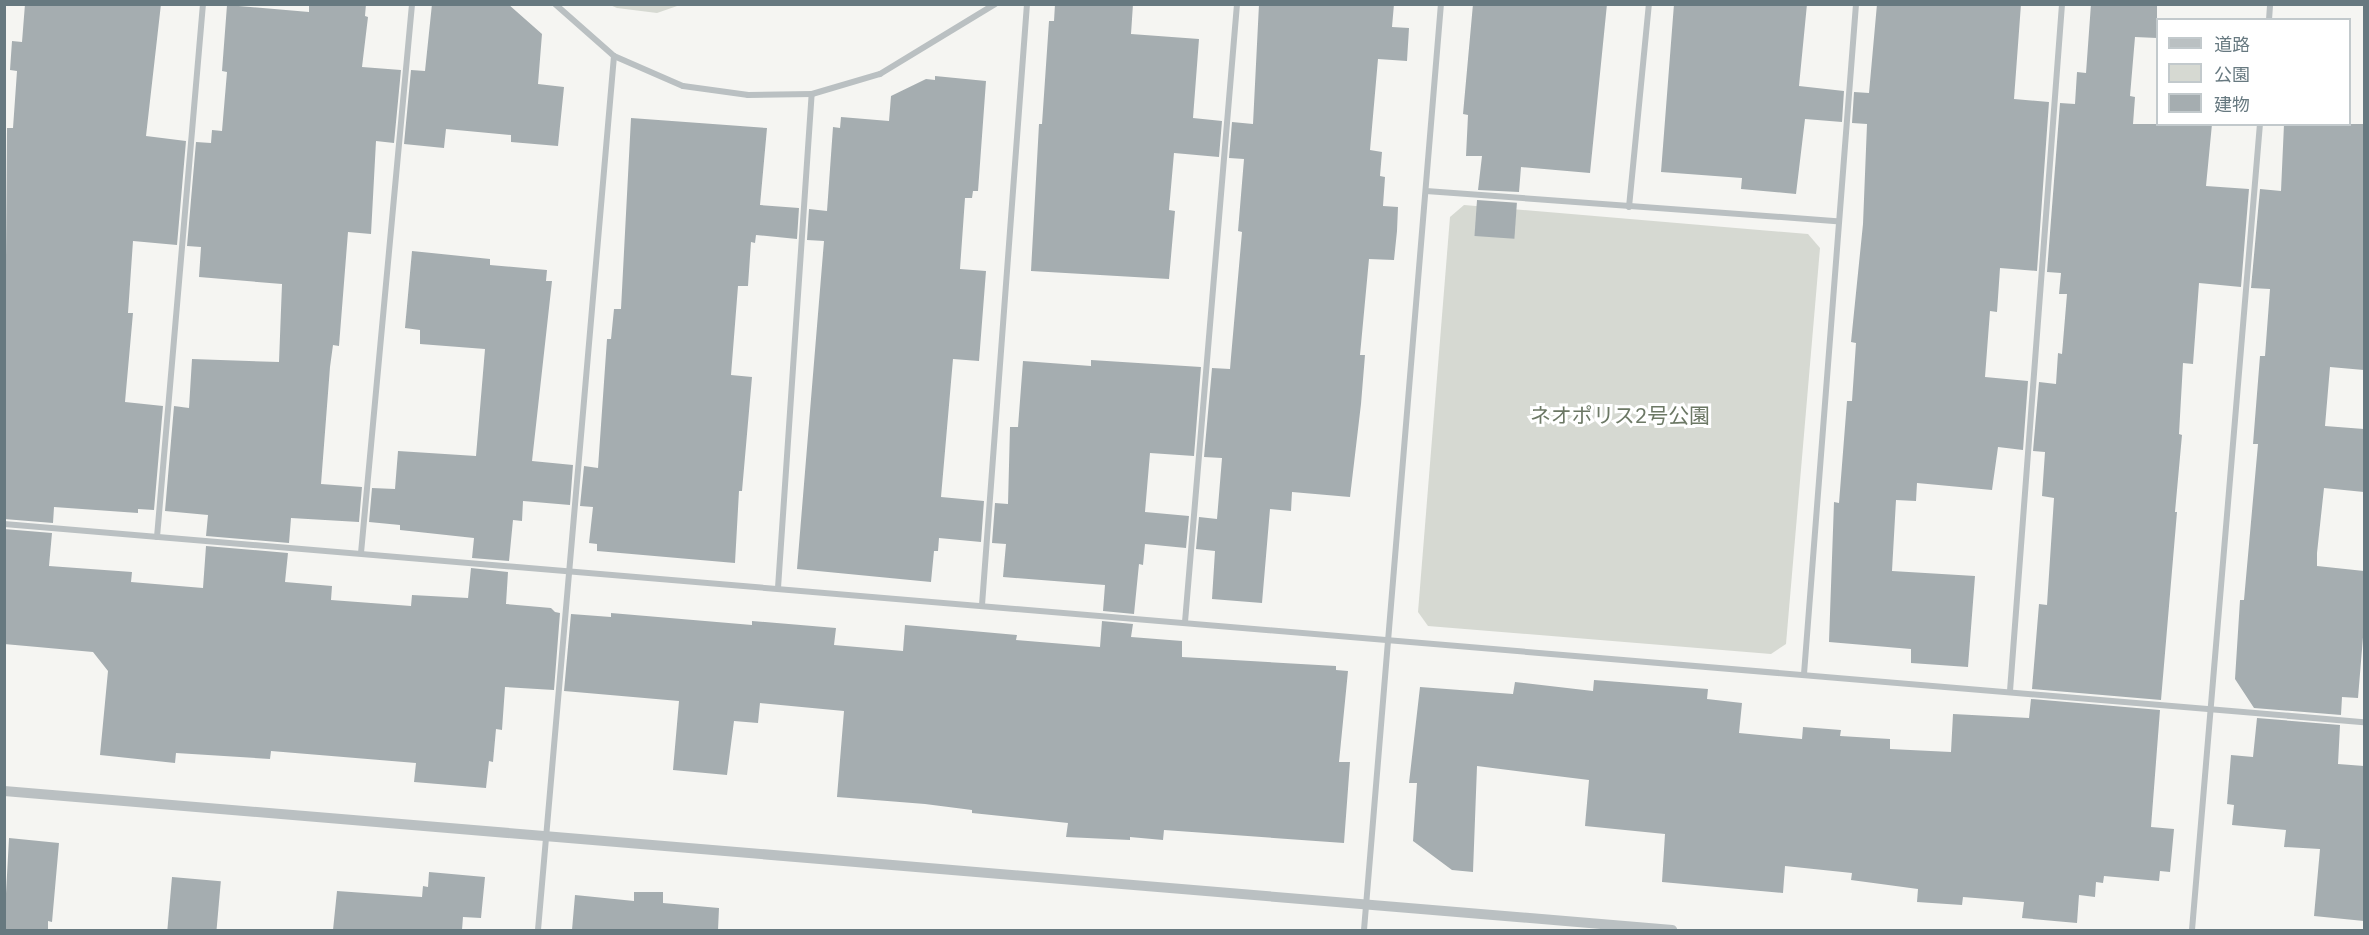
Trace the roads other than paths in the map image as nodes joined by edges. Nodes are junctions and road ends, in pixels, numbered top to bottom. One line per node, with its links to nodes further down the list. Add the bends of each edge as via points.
1 (203, 4): 18 (street)
2 (412, 4): 19 (street)
3 (555, 4): 11 (street)
4 (995, 4): 12 (street, via 880,74)
5 (1027, 4): 22 (street)
6 (1237, 4): 23 (street)
7 (1441, 4): 14 (street)
8 (1649, 4): 15 (street)
9 (1856, 4): 16 (street)
10 (2062, 4): 26 (street)
11 (614, 56): 12 (street, via 683,86 748,95); 20 (street)
12 (812, 94): 21 (street)
13 (2260, 126): 27 (street)
14 (1426, 191): 15 (street); 24 (street)
15 (1629, 207): 16 (street)
16 (1837, 221): 25 (street)
17 (4, 524): 18 (street)
18 (157, 537): 19 (street)
19 (361, 553): 20 (street)
20 (568, 572): 21 (street); 30 (street)
21 (778, 588): 22 (street)
22 (982, 605): 23 (street)
23 (1185, 622): 24 (street)
24 (1389, 638): 25 (street); 31 (street)
25 (1804, 674): 26 (street)
26 (2010, 691): 27 (street)
27 (2212, 709): 28 (street); 35 (street)
28 (2364, 722)
29 (4, 791): 30 (street)
30 (545, 837): 31 (street); 32 (street)
31 (1366, 905): 33 (street); 34 (street)
32 (538, 930)
33 (1364, 930)
34 (1672, 930)
35 (2193, 930)

